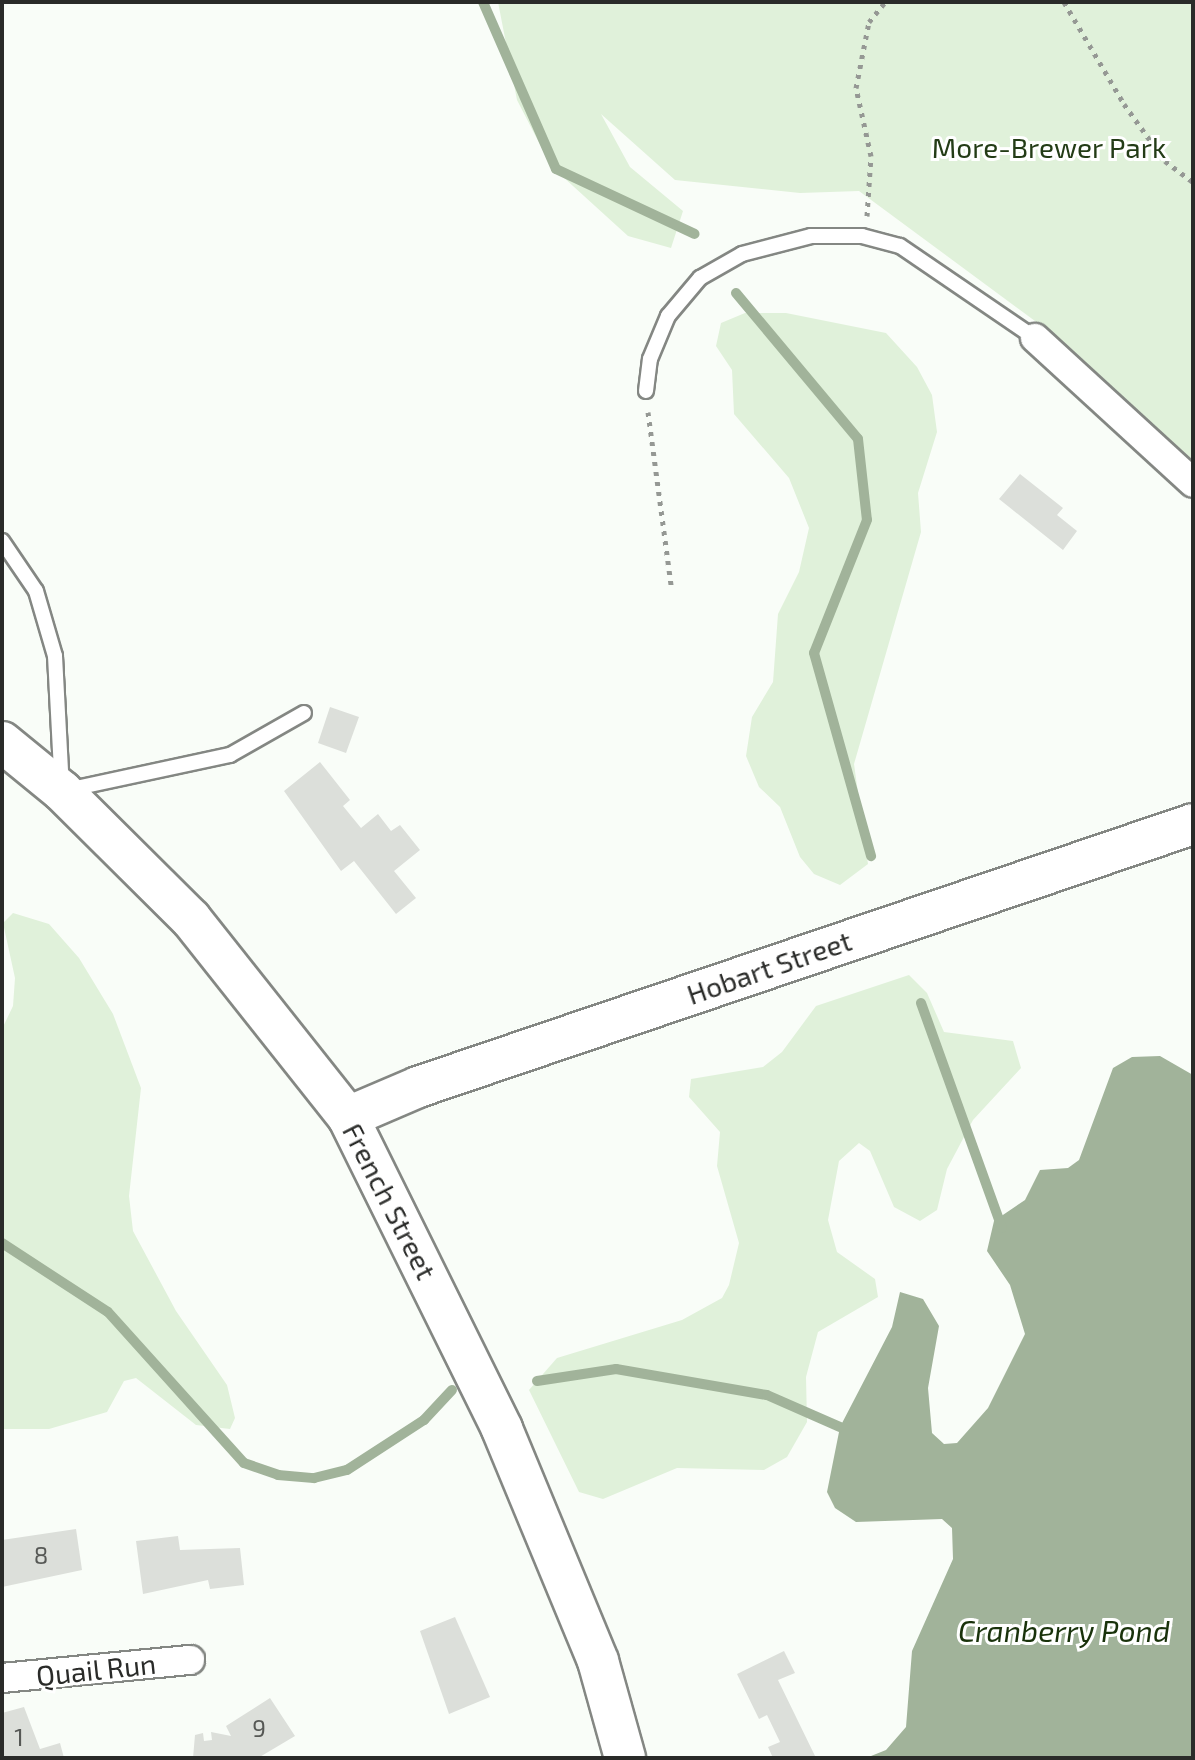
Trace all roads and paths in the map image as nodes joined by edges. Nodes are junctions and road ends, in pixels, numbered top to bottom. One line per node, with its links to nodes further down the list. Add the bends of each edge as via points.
1 (885, 2): 4 (path, via 869,22 856,88 871,156 872,190)
2 (1064, 2): 3 (path, via 1124,104 1165,161)
3 (1193, 182)
4 (862, 236): 5 (lane, via 900,246 972,290); 6 (lane, via 774,242 700,278 668,316 650,359)
5 (1035, 338): 7 (street)
6 (646, 391): 9 (path)
7 (1193, 483)
8 (2, 541): 12 (lane, via 36,591 55,656)
9 (671, 585)
10 (304, 713): 12 (lane, via 230,755)
11 (2, 742): 12 (street, French Street)
12 (62, 791): 14 (street, French Street, via 191,919)
13 (1193, 824): 14 (street, Hobart Street, via 418,1087)
14 (348, 1117): 17 (street, French Street, via 502,1429 598,1661)
15 (190, 1660): 16 (street, Quail Run)
16 (2, 1678)
17 (625, 1758)

